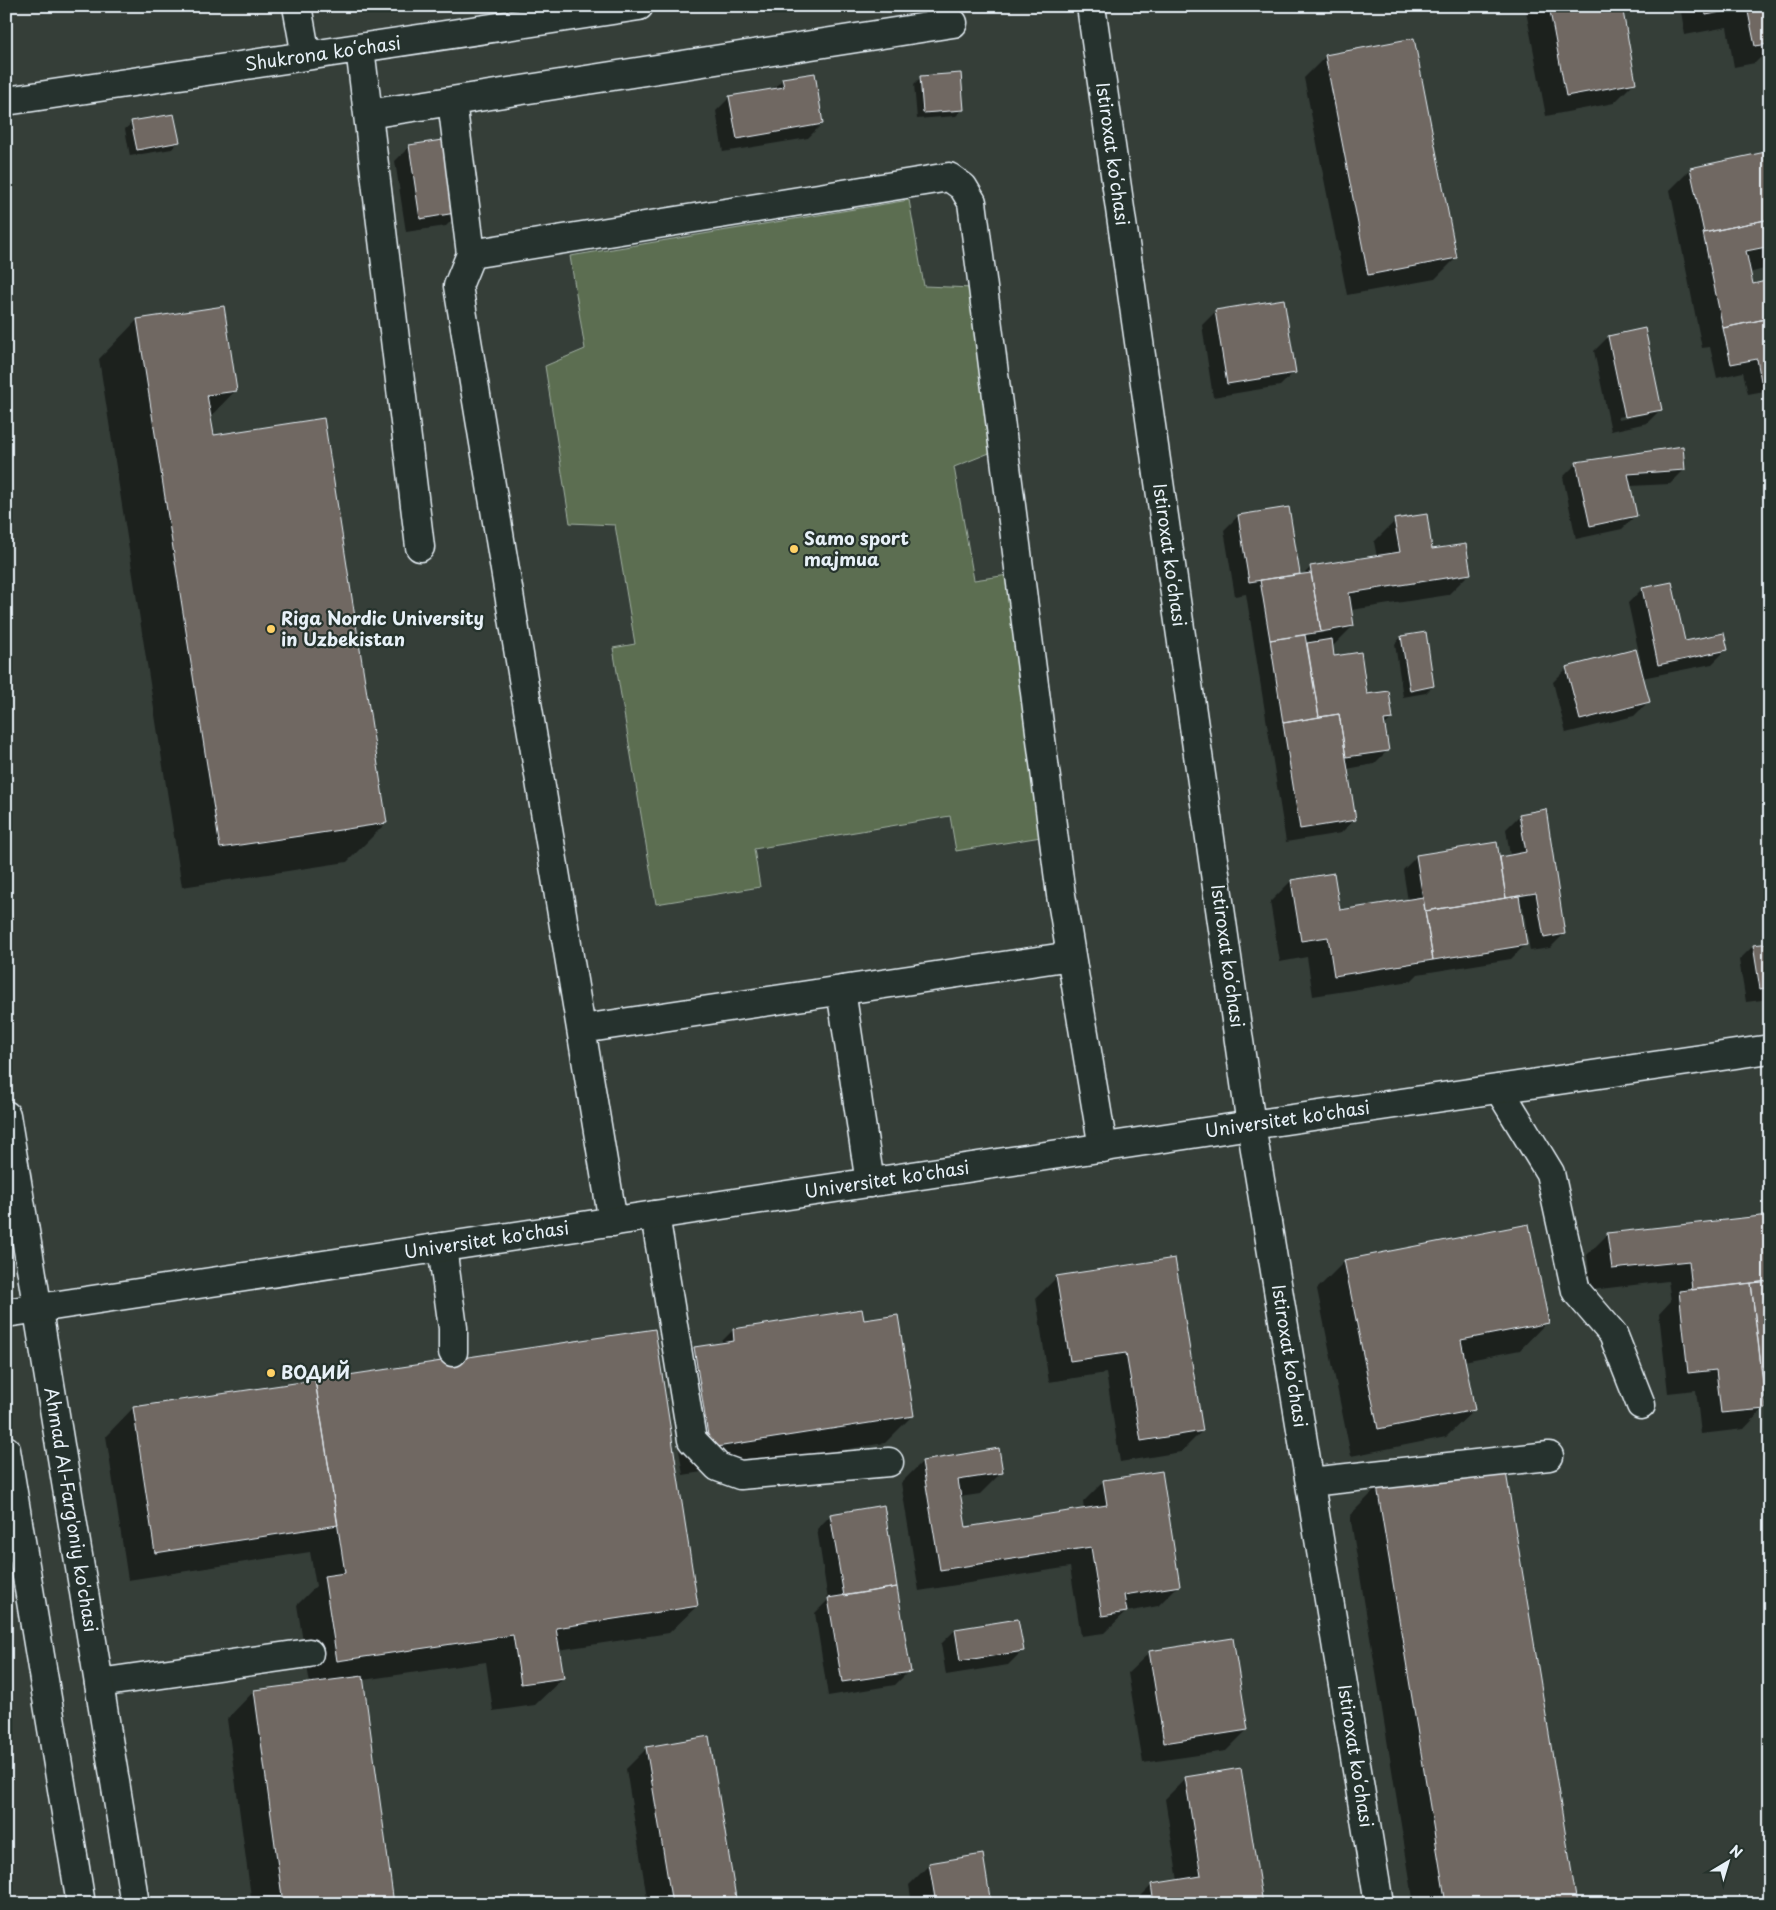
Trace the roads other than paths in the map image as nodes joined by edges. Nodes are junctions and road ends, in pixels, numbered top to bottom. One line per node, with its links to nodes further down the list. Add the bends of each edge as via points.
1 (297, 6): 6 (main road)
2 (639, 6): 5 (main road, Shukrona koʻchasi)
3 (1091, 6): 18 (main road, Istiroxat koʻchasi)
4 (953, 23): 8 (main road)
5 (360, 48): 6 (main road, Shukrona koʻchasi); 9 (main road)
6 (306, 56): 7 (main road, Shukrona koʻchasi)
7 (6, 101)
8 (452, 101): 9 (main road); 10 (main road)
9 (368, 114): 11 (main road)
10 (471, 254): 12 (main road, via 949,177 963,186 972,202); 14 (main road, via 458,286)
11 (420, 547)
12 (1071, 956): 13 (main road); 19 (main road)
13 (841, 990): 14 (main road); 20 (main road)
14 (582, 1029): 22 (main road)
15 (1770, 1049): 16 (main road, Universitet ko'chasi)
16 (1499, 1089): 18 (main road, Universitet ko'chasi); 27 (main road, via 1550,1173 1576,1291 1613,1334)
17 (6, 1115): 24 (main road, Ahmad Al-Farg'oniy ko'chasi)
18 (1251, 1125): 19 (main road, Universitet ko'chasi); 31 (main road, Istiroxat koʻchasi)
19 (1103, 1148): 20 (main road, Universitet ko'chasi)
20 (870, 1183): 21 (main road, Universitet ko'chasi)
21 (655, 1215): 22 (main road, Universitet ko'chasi); 30 (main road, via 692,1440 718,1467 740,1475)
22 (613, 1222): 23 (main road, Universitet ko'chasi)
23 (442, 1247): 24 (main road, Universitet ko'chasi); 26 (main road, via 453,1328)
24 (37, 1308): 25 (main road, Universitet ko'chasi); 33 (main road, Ahmad Al-Farg'oniy ko'chasi)
25 (6, 1313)
26 (453, 1352)
27 (1641, 1405)
28 (6, 1450): 34 (main road)
29 (1549, 1456): 31 (main road)
30 (889, 1462)
31 (1310, 1482): 36 (main road, Istiroxat koʻchasi)
32 (309, 1653): 33 (main road)
33 (99, 1683): 35 (main road, Ahmad Al-Farg'oniy ko'chasi)
34 (81, 1904)
35 (136, 1904)
36 (1379, 1904)

